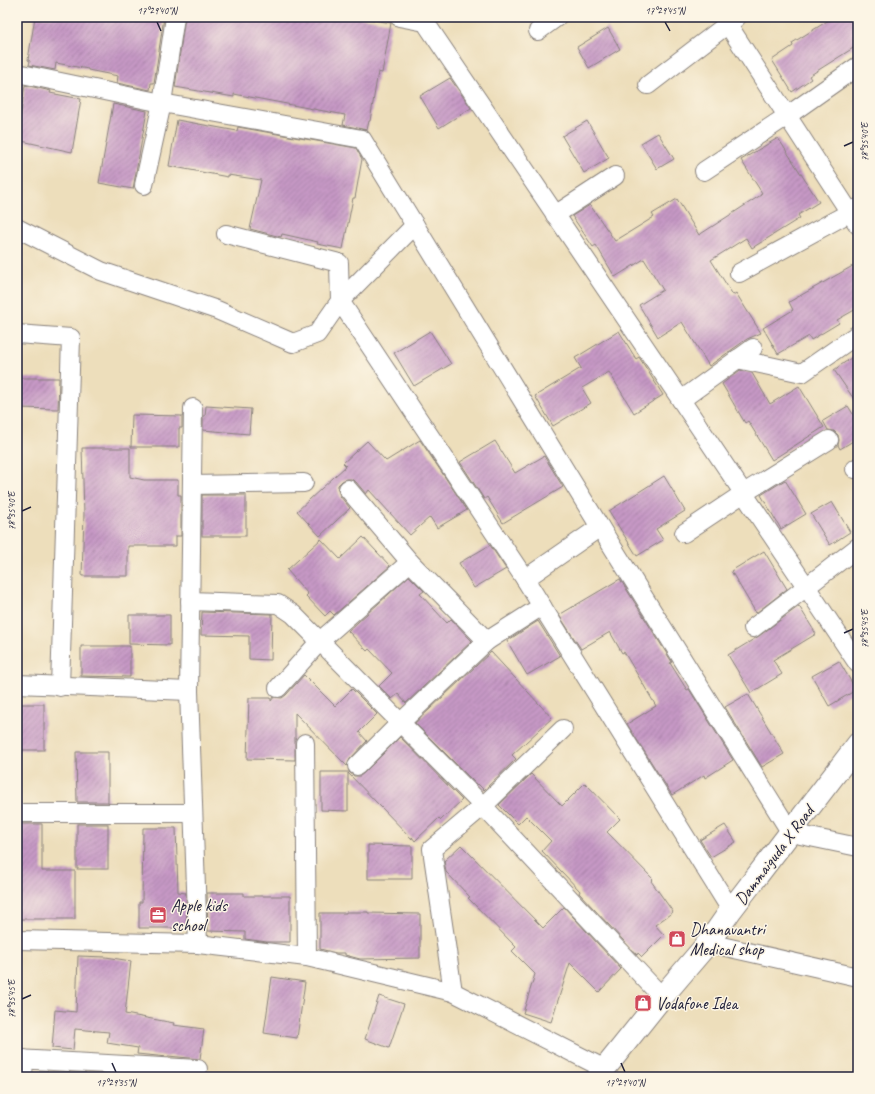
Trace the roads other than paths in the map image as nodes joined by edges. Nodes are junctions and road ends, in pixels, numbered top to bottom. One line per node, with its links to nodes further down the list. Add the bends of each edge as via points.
1 (175, 17): 10 (street)
2 (399, 17): 5 (street)
3 (557, 17): 6 (street)
4 (729, 19): 9 (street); 11 (street)
5 (430, 20): 15 (street)
6 (538, 31)
7 (858, 66): 11 (street)
8 (17, 73): 10 (street)
9 (648, 85)
10 (162, 103): 14 (street); 17 (street, via 362,139)
11 (787, 116): 12 (street); 16 (street)
12 (704, 171)
13 (615, 176): 15 (street)
14 (144, 185)
15 (555, 215): 26 (street)
16 (855, 215): 20 (street)
17 (415, 225): 21 (street); 33 (street)
18 (17, 228): 21 (street, via 101,271 216,310 293,343 317,334)
19 (226, 234): 21 (street, via 339,263)
20 (739, 273)
21 (340, 301): 37 (street)
22 (17, 334): 46 (street, via 71,338)
23 (858, 334): 25 (street, via 802,373)
24 (754, 348): 25 (street)
25 (737, 359): 26 (street)
26 (681, 400): 32 (street)
27 (193, 408): 30 (street)
28 (829, 440): 32 (street)
29 (304, 483): 30 (street)
30 (192, 485): 39 (street)
31 (348, 489): 36 (street)
32 (744, 493): 34 (street); 38 (street)
33 (600, 527): 37 (street); 57 (street)
34 (684, 534)
35 (858, 547): 38 (street)
36 (410, 562): 42 (street); 43 (street)
37 (525, 579): 40 (street)
38 (806, 586): 41 (street); 44 (street)
39 (190, 601): 42 (street, via 278,604 293,614); 48 (street)
40 (542, 606): 43 (street); 59 (street)
41 (753, 628)
42 (320, 641): 47 (street); 49 (street)
43 (487, 641): 49 (street)
44 (858, 664)
45 (17, 684): 46 (street)
46 (60, 687): 48 (street)
47 (278, 688)
48 (189, 691): 56 (street)
49 (401, 722): 53 (street); 54 (street)
50 (563, 729): 54 (street)
51 (305, 743): 63 (street)
52 (858, 744): 57 (street, Dammaiguda X Road)
53 (357, 766)
54 (483, 806): 65 (street, via 432,849); 66 (street)
55 (17, 813): 56 (street)
56 (192, 813): 62 (street)
57 (791, 833): 58 (street); 59 (street, Dammaiguda X Road)
58 (858, 847)
59 (731, 910): 61 (street, Dammaiguda X Road)
60 (17, 940): 62 (street)
61 (708, 943): 64 (street); 66 (street, Dammaiguda X Road)
62 (198, 944): 63 (street)
63 (308, 957): 65 (street)
64 (858, 978)
65 (453, 992): 69 (street)
66 (662, 997): 69 (street, Dammaiguda X Road)
67 (21, 1065): 68 (street)
68 (198, 1069)
69 (602, 1073)

